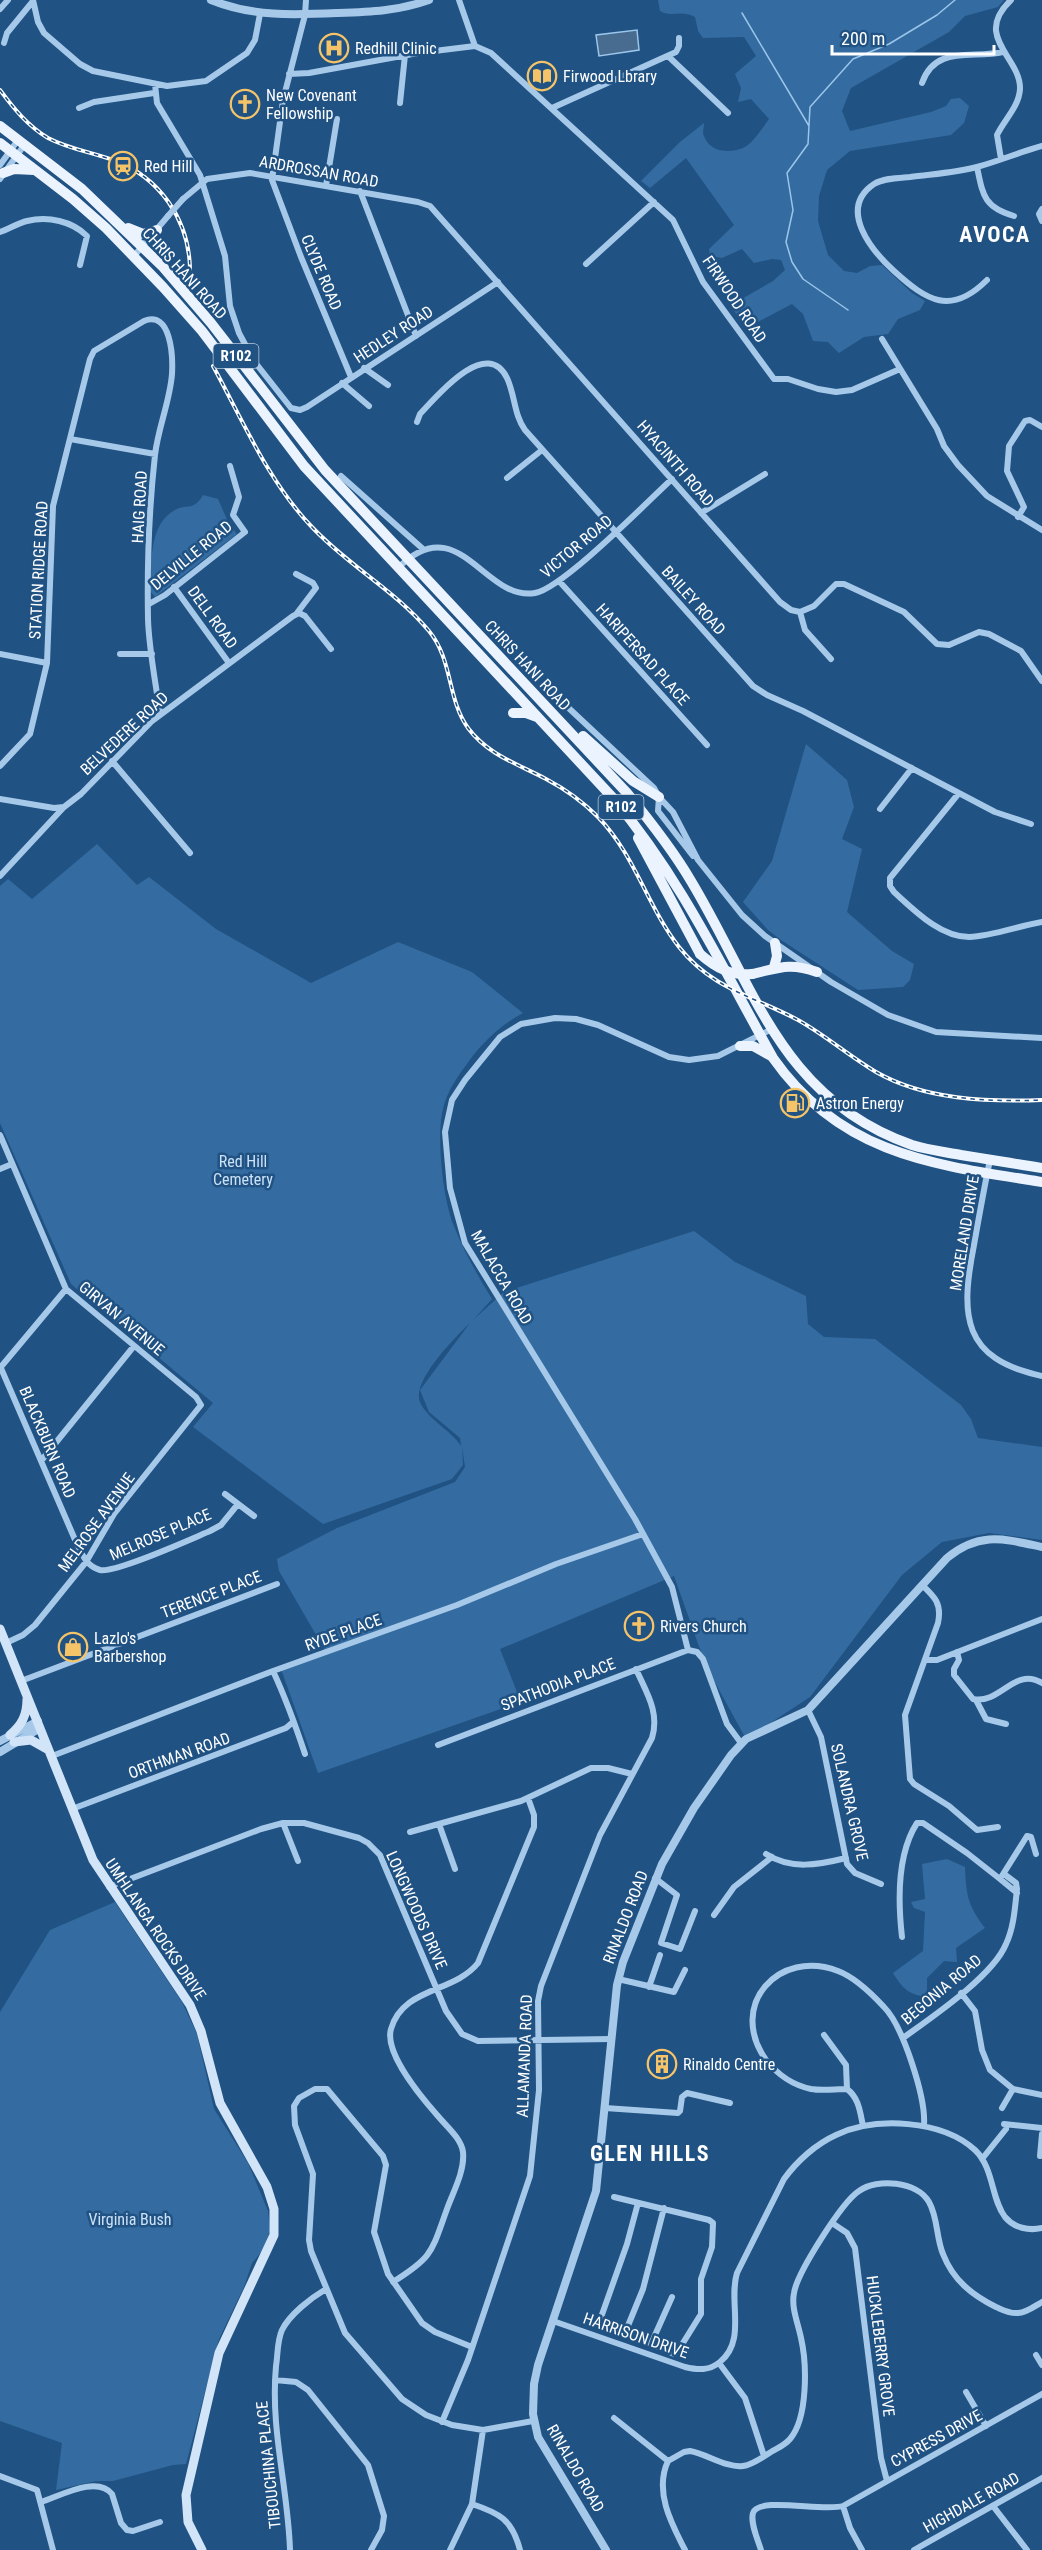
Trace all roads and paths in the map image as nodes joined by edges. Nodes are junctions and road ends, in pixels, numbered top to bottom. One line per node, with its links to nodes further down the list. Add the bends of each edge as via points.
1 (8, 0): 9 (street)
2 (211, 0): 10 (street)
3 (306, 0): 11 (street)
4 (429, 0): 8 (street)
5 (459, 0): 14 (street)
6 (1011, 0): 15 (street, via 996,24)
7 (33, 1): 13 (street); 20 (street, via 44,33 80,64 93,71)
8 (400, 4): 11 (street)
9 (0, 9)
10 (260, 14): 11 (street); 20 (street, via 250,49 218,74 201,83)
11 (305, 15): 18 (street)
12 (679, 38): 17 (street, via 678,50)
13 (3, 43)
14 (475, 46): 16 (street); 24 (street, FIRWOOD ROAD, via 500,60)
15 (1003, 52): 19 (street, via 937,60); 32 (street, via 1020,90 997,135)
16 (405, 55): 18 (street); 22 (street)
17 (668, 56): 24 (street); 25 (street)
18 (289, 74): 36 (street)
19 (922, 83)
20 (155, 84): 21 (street)
21 (154, 93): 23 (street); 37 (street)
22 (400, 103)
23 (79, 108)
24 (552, 108): 40 (street, FIRWOOD ROAD)
25 (728, 113)
26 (337, 118): 38 (street)
27 (0, 126): 28 (main road, CHRIS HANI ROAD / R102)
28 (21, 142): 31 (street); 44 (main road, CHRIS HANI ROAD / R102)
29 (0, 143): 31 (main road, CHRIS HANI ROAD / R102)
30 (1042, 146): 32 (street)
31 (13, 153): 34 (main road, CHRIS HANI ROAD / R102); 35 (street)
32 (1001, 159): 33 (street)
33 (977, 167): 42 (street, via 988,202); 52 (street, via 877,182 864,195 858,216 870,246 925,297 942,300 966,296)
34 (37, 171): 35 (main road); 48 (main road, CHRIS HANI ROAD / R102)
35 (1, 172)
36 (272, 176): 37 (street, ARDROSSAN ROAD, via 237,173); 38 (street, ARDROSSAN ROAD); 59 (street, CLYDE ROAD, via 280,207)
37 (202, 182): 45 (street, ARDROSSAN ROAD, bridge); 60 (street, HEDLEY ROAD, via 225,256 230,306 254,361 286,405 294,409 303,409)
38 (326, 186): 39 (street, ARDROSSAN ROAD)
39 (360, 191): 53 (street, ARDROSSAN ROAD, via 430,207); 55 (street)
40 (654, 202): 50 (street); 58 (street, FIRWOOD ROAD, via 673,220 703,282 774,379 836,392 852,390)
41 (1042, 209): 43 (street)
42 (1014, 216)
43 (1042, 221)
44 (120, 224): 45 (main road, via 143,234); 47 (main road, CHRIS HANI ROAD / R102)
45 (157, 230): 47 (street, ARDROSSAN ROAD); 49 (main road)
46 (0, 232): 51 (street, via 27,221 68,223 86,234)
47 (142, 246): 48 (street, ARDROSSAN ROAD); 49 (main road, CHRIS HANI ROAD / R102)
48 (134, 256): 79 (main road, CHRIS HANI ROAD / R102, via 202,332 304,466)
49 (152, 256): 78 (main road, CHRIS HANI ROAD / R102, via 211,322 319,462)
50 (586, 264)
51 (80, 266)
52 (987, 280)
53 (498, 282): 55 (street, HEDLEY ROAD); 72 (street, HYACINTH ROAD)
54 (144, 321): 65 (street, STATION RIDGE ROAD, via 92,354); 67 (street, HAIG ROAD, via 156,320 165,327 172,376)
55 (416, 336): 57 (street, HEDLEY ROAD)
56 (882, 339): 58 (street)
57 (364, 368): 59 (street, HEDLEY ROAD); 61 (street)
58 (900, 369): 74 (street, via 953,459 987,496)
59 (351, 377): 60 (street, HEDLEY ROAD)
60 (342, 383): 62 (street)
61 (388, 385)
62 (369, 406)
63 (417, 422): 66 (street, BAILEY ROAD, via 420,414 462,373 475,365 487,364 506,376 519,421)
64 (1042, 427): 74 (street, via 1025,421 1009,447 1008,475 1024,507)
65 (70, 440): 67 (street); 91 (street, STATION RIDGE ROAD, via 53,506)
66 (542, 450): 71 (street); 76 (street, BAILEY ROAD)
67 (155, 454): 83 (street, HAIG ROAD)
68 (230, 466): 82 (street, DELVILLE ROAD, via 239,497 233,515 243,534)
69 (765, 474): 73 (street)
70 (341, 476): 77 (street)
71 (507, 478)
72 (672, 479): 73 (street, HYACINTH ROAD); 76 (street, VICTOR ROAD)
73 (701, 513): 84 (street, HYACINTH ROAD, via 780,602)
74 (1018, 517): 75 (street)
75 (1042, 530)
76 (615, 531): 81 (street, VICTOR ROAD); 102 (street, BAILEY ROAD, via 759,691)
77 (422, 550): 78 (street); 81 (street, VICTOR ROAD, via 435,546 456,553 523,593 542,591)
78 (410, 561): 79 (street); 98 (main road, CHRIS HANI ROAD / R102)
79 (401, 570): 97 (main road, CHRIS HANI ROAD / R102)
80 (296, 574): 85 (street, BELVEDERE ROAD, via 316,588)
81 (560, 581): 99 (street, HARIPERSAD PLACE)
82 (174, 587): 83 (street, DELVILLE ROAD); 92 (street, DELL ROAD)
83 (149, 604): 89 (street, HAIG ROAD)
84 (800, 612): 90 (street, via 805,630); 93 (street, via 814,606 836,584 844,584 904,612 937,644 949,645 979,632 989,634 1021,651)
85 (297, 613): 86 (street, via 309,620); 92 (street, BELVEDERE ROAD)
86 (331, 649)
87 (0, 654): 91 (street)
88 (120, 654): 89 (street)
89 (152, 654): 96 (street, HAIG ROAD)
90 (831, 659)
91 (47, 663): 101 (street, STATION RIDGE ROAD, via 30,734)
92 (229, 663): 96 (street, BELVEDERE ROAD)
93 (1042, 681)
94 (559, 699): 104 (street, via 643,776)
95 (513, 713): 97 (main road)
96 (160, 715): 100 (street, BELVEDERE ROAD)
97 (537, 717): 107 (main road, CHRIS HANI ROAD / R102)
98 (562, 724): 104 (main road); 117 (main road, CHRIS HANI ROAD / R102, via 627,793 676,857)
99 (707, 745)
100 (112, 761): 106 (street, BELVEDERE ROAD); 110 (street)
101 (0, 766)
102 (912, 768): 103 (street, BAILEY ROAD); 108 (street)
103 (958, 793): 109 (street, BAILEY ROAD, via 995,812); 113 (street, via 890,878 890,886 933,924 962,936)
104 (658, 797): 111 (street, via 673,812); 111 (street, via 658,811)
105 (0, 799): 106 (street)
106 (64, 807): 112 (street, BELVEDERE ROAD)
107 (621, 808): 115 (main road, bridge, via 700,954 734,974 753,974); 118 (main road, CHRIS HANI ROAD / R102, via 676,882)
108 (880, 808)
109 (1031, 824)
110 (190, 853)
111 (698, 860): 114 (street, via 742,915)
112 (0, 876)
113 (1042, 922)
114 (775, 943): 115 (main road); 116 (street)
115 (774, 967): 116 (main road, via 795,966)
116 (817, 972): 119 (street, via 888,1015 916,1027 955,1034)
117 (772, 1029): 118 (street, MALACCA ROAD); 123 (main road, CHRIS HANI ROAD / R102, via 814,1085 856,1119 914,1146)
118 (760, 1035): 120 (street, MALACCA ROAD); 121 (main road, CHRIS HANI ROAD / R102)
119 (1042, 1038)
120 (740, 1046): 121 (main road, via 753,1046); 138 (street, MALACCA ROAD, via 709,1059 679,1060 576,1019 528,1022 507,1031 493,1044 458,1089 448,1113 445,1132 450,1188 465,1243)
121 (774, 1058): 127 (main road, CHRIS HANI ROAD / R102, via 813,1103 855,1133 917,1159)
122 (0, 1135): 124 (street, GIRVAN AVENUE)
123 (990, 1160): 125 (main road, CHRIS HANI ROAD / R102); 127 (street, MORELAND DRIVE)
124 (12, 1164): 126 (street); 129 (street, GIRVAN AVENUE)
125 (1042, 1168)
126 (0, 1169)
127 (987, 1173): 128 (main road, CHRIS HANI ROAD / R102); 132 (street, MORELAND DRIVE, via 966,1294 969,1321 973,1333 990,1354 1013,1370)
128 (1042, 1182)
129 (66, 1289): 130 (street, GIRVAN AVENUE); 131 (street)
130 (134, 1346): 133 (street, GIRVAN AVENUE, via 196,1396); 134 (street)
131 (0, 1367): 134 (street, BLACKBURN ROAD)
132 (1042, 1376)
133 (200, 1408): 140 (street, MELROSE AVENUE, via 114,1514)
134 (41, 1461): 140 (street, BLACKBURN ROAD)
135 (225, 1494): 136 (street, MELROSE PLACE)
136 (238, 1504): 137 (street, MELROSE PLACE); 140 (street, MELROSE PLACE, via 210,1531 112,1569 99,1569)
137 (254, 1516)
138 (643, 1534): 146 (street, MALACCA ROAD, via 672,1587); 150 (street, RYDE PLACE)
139 (1042, 1547): 142 (street, RINALDO ROAD, via 999,1538 972,1542 948,1558)
140 (86, 1562): 145 (street, MELROSE AVENUE, via 35,1625)
141 (277, 1584): 151 (street, TERENCE PLACE)
142 (922, 1585): 148 (street, via 940,1609); 155 (street, RINALDO ROAD)
143 (1042, 1618): 147 (street)
144 (0, 1629): 145 (main road, UMHLANGA ROCKS DRIVE)
145 (6, 1643): 151 (main road, UMHLANGA ROCKS DRIVE)
146 (688, 1650): 149 (street, SPATHODIA PLACE); 160 (street, MALACCA ROAD, via 703,1659 727,1724)
147 (957, 1652): 148 (street, via 938,1660); 154 (street, via 959,1661 954,1676)
148 (925, 1660): 170 (street, via 905,1715 910,1779 977,1830)
149 (636, 1669): 161 (street, SPATHODIA PLACE); 165 (street, ALLAMANDA ROAD, via 656,1722 652,1738)
150 (273, 1671): 156 (street, via 294,1714); 163 (street, RYDE PLACE)
151 (21, 1681): 153 (main road, UMHLANGA ROCKS DRIVE)
152 (1042, 1683): 154 (street, via 1027,1678)
153 (27, 1697): 157 (main road, UMHLANGA ROCKS DRIVE); 159 (main road, via 25,1715)
154 (976, 1700): 158 (street, via 986,1719)
155 (808, 1710): 160 (street, RINALDO ROAD); 173 (street, SOLANDRA GROVE, via 821,1737)
156 (293, 1722): 164 (street); 167 (street, ORTHMAN ROAD, via 243,1745)
157 (39, 1724): 159 (street); 163 (main road, UMHLANGA ROCKS DRIVE)
158 (1006, 1724)
159 (7, 1741): 162 (street); 163 (main road, via 31,1740)
160 (741, 1743): 177 (street, RINALDO ROAD, via 694,1808)
161 (438, 1745)
162 (0, 1752)
163 (50, 1754): 167 (main road, UMHLANGA ROCKS DRIVE)
164 (305, 1754)
165 (632, 1774): 166 (street, via 591,1768); 192 (street, ALLAMANDA ROAD, via 600,1835 541,1986)
166 (528, 1798): 169 (street); 187 (street, via 534,1827 481,1956 469,1972)
167 (72, 1809): 179 (main road, UMHLANGA ROCKS DRIVE)
168 (284, 1823): 174 (street); 179 (street, LONGWOODS DRIVE); 187 (street, LONGWOODS DRIVE, via 315,1826 359,1838 374,1848)
169 (439, 1824): 171 (street); 175 (street)
170 (998, 1827)
171 (410, 1832)
172 (1036, 1854): 176 (street, via 1027,1836)
173 (846, 1858): 178 (street, SOLANDRA GROVE, via 855,1873); 181 (street, via 810,1865 769,1856 734,1887)
174 (298, 1861)
175 (455, 1869)
176 (1002, 1877): 182 (street, via 923,1823 917,1823 907,1842 899,1892); 188 (street, BEGONIA ROAD, via 1016,1883 1009,1936 1002,1953)
177 (656, 1878): 180 (street, via 677,1895 661,1943 680,1949); 185 (street, RINALDO ROAD)
178 (881, 1884)
179 (109, 1887): 242 (main road, UMHLANGA ROCKS DRIVE, via 194,2013 220,2103 267,2187 274,2210 272,2242 216,2364 189,2481 185,2504 188,2522)
180 (695, 1911)
181 (714, 1915)
182 (902, 1937)
183 (660, 1955): 186 (street)
184 (685, 1970): 186 (street, via 674,1992)
185 (618, 1979): 186 (street); 191 (street, RINALDO ROAD)
186 (648, 1988)
187 (437, 1989): 192 (street, LONGWOODS DRIVE, via 454,2024 467,2037 478,2041); 210 (street, via 403,2006 390,2035 411,2082 460,2144 461,2168 428,2257)
188 (961, 1993): 190 (street, BEGONIA ROAD); 194 (street, via 977,2016 985,2061)
189 (824, 2035): 193 (street, via 846,2065)
190 (903, 2038): 193 (street, via 879,2002 837,1970 803,1967 767,1984 756,2002 751,2023 753,2039 765,2058 784,2078 799,2086); 199 (street, via 923,2103)
191 (612, 2039): 192 (street, LONGWOODS DRIVE); 197 (street, RINALDO ROAD)
192 (539, 2040): 218 (street, ALLAMANDA ROAD, via 539,2090 530,2176)
193 (847, 2089): 200 (street, via 859,2106)
194 (1013, 2090): 195 (street); 198 (street)
195 (1042, 2095)
196 (730, 2103): 197 (street, via 687,2093 682,2097 680,2112)
197 (605, 2108): 214 (street, RINALDO ROAD, via 596,2191)
198 (1002, 2108)
199 (924, 2125): 200 (street); 204 (street, via 969,2146)
200 (863, 2126): 221 (street, via 824,2142 793,2166 784,2179 737,2273 734,2343)
201 (1042, 2128): 204 (street, via 1005,2126)
202 (1042, 2134): 203 (street)
203 (1040, 2156)
204 (982, 2159): 209 (street, via 1005,2217 1021,2228)
205 (614, 2197): 206 (street)
206 (638, 2203): 207 (street); 215 (street, via 600,2320 602,2327)
207 (664, 2208): 215 (street, via 645,2282); 217 (street, via 712,2221 714,2239 702,2275 699,2318 675,2353)
208 (832, 2223): 213 (street, via 853,2195 871,2184 914,2189 926,2197 933,2209 944,2257 965,2288 1008,2312 1022,2313); 231 (street, via 794,2293 805,2382 795,2431 784,2445); 235 (street, HUCKLEBERRY GROVE, via 847,2234 855,2248)
209 (1042, 2228)
210 (393, 2282): 211 (street, via 374,2232 386,2174 383,2156 327,2089 315,2088 298,2098 294,2113 297,2134 313,2174 310,2245); 218 (street, via 422,2323)
211 (326, 2289): 223 (street, TIBOUCHINA PLACE, via 291,2317 283,2329); 228 (street, via 345,2332 394,2391 416,2410)
212 (672, 2297): 217 (street)
213 (1042, 2302)
214 (553, 2321): 219 (street, HARRISON DRIVE); 227 (street, RINALDO ROAD, via 535,2376)
215 (625, 2333): 216 (street)
216 (637, 2337): 217 (street); 219 (street)
217 (651, 2344)
218 (472, 2347): 228 (street, ALLAMANDA ROAD)
219 (633, 2349): 221 (street, HARRISON DRIVE, via 696,2369)
220 (1035, 2355): 222 (street)
221 (719, 2363): 231 (street, via 745,2398)
222 (1042, 2365)
223 (275, 2380): 243 (street, TIBOUCHINA PLACE, via 274,2416); 244 (street, via 305,2387 365,2460 384,2516 382,2530)
224 (966, 2392): 229 (street)
225 (1042, 2394): 229 (street, CYPRESS DRIVE)
226 (614, 2418): 232 (street)
227 (533, 2421): 230 (street); 247 (street, RINALDO ROAD, via 542,2445)
228 (442, 2422): 230 (street)
229 (986, 2426): 235 (street, CYPRESS DRIVE)
230 (483, 2430): 237 (street)
231 (764, 2456): 232 (street, via 743,2466 690,2451)
232 (668, 2461): 248 (street, via 662,2480 666,2509)
233 (0, 2476): 236 (street, via 32,2487)
234 (1042, 2478): 239 (street, HIGHDALE ROAD)
235 (887, 2481): 238 (street, CYPRESS DRIVE)
236 (41, 2502): 240 (street, via 88,2486 101,2486 112,2494 121,2523 128,2530); 241 (street)
237 (472, 2504): 245 (street); 246 (street, via 501,2514)
238 (843, 2506): 249 (street, via 758,2506 752,2519); 250 (street)
239 (993, 2506): 251 (street, HIGHDALE ROAD); 252 (street)
240 (159, 2522)
241 (53, 2550)
242 (202, 2550)
243 (290, 2550)
244 (371, 2550)
245 (450, 2550)
246 (520, 2550)
247 (606, 2550)
248 (685, 2550)
249 (761, 2550)
250 (862, 2550)
251 (914, 2550)
252 (1027, 2550)

